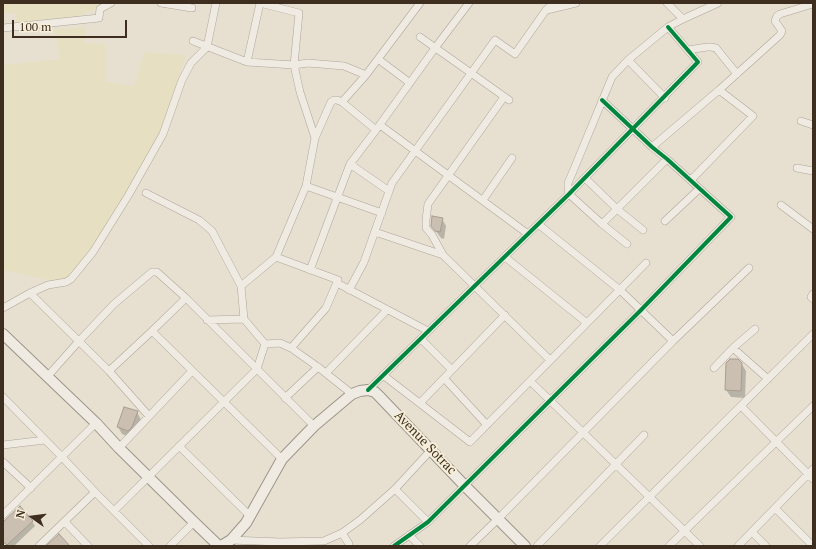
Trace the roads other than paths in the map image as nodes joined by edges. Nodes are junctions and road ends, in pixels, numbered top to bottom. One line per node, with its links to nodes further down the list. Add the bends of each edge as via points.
1 (111, 3): 15 (street, via 100,9 99,18)
2 (161, 3): 12 (street)
3 (216, 3): 18 (street)
4 (420, 3): 21 (street)
5 (470, 3): 19 (street)
6 (554, 3): 11 (street)
7 (576, 3): 11 (street)
8 (667, 3): 13 (street)
9 (718, 3): 13 (street)
10 (813, 4): 26 (street, via 777,16 775,21 782,31 780,35)
11 (547, 7): 25 (street, via 515,54 495,40)
12 (192, 8)
13 (683, 19): 14 (street)
14 (668, 27): 20 (street); 22 (street)
15 (3, 28)
16 (420, 37): 19 (street)
17 (193, 41): 18 (street)
18 (207, 47): 23 (street); 77 (street, via 191,63 182,80 163,134 93,252 71,279)
19 (435, 48): 25 (street); 28 (street)
20 (688, 50): 26 (street, via 716,48); 30 (street, via 698,62)
21 (378, 59): 27 (street); 28 (street)
22 (628, 60): 30 (street); 31 (street, via 612,77)
23 (247, 62): 24 (street); 24 (street, via 260,3 299,13)
24 (294, 65): 27 (street, via 308,63 344,66); 37 (street)
25 (471, 73): 39 (street); 45 (street, via 507,99)
26 (737, 74): 29 (street)
27 (366, 75): 32 (street)
28 (410, 83): 35 (street)
29 (719, 90): 38 (street); 47 (street, via 752,116)
30 (664, 98): 36 (street)
31 (602, 100): 36 (street); 52 (street, via 568,182)
32 (342, 102): 35 (street); 37 (street, via 330,102)
33 (801, 121): 34 (street)
34 (813, 125)
35 (378, 127): 39 (street); 42 (street)
36 (633, 130): 38 (street); 46 (street)
37 (315, 138): 48 (street)
38 (652, 147): 41 (street)
39 (415, 151): 45 (street); 50 (street, via 392,183)
40 (512, 158): 54 (street)
41 (667, 159): 47 (street); 56 (street)
42 (350, 164): 50 (street); 53 (street)
43 (797, 168): 44 (street)
44 (813, 172)
45 (448, 174): 54 (street); 66 (street, via 428,204 426,220 426,228)
46 (585, 178): 52 (street); 56 (street)
47 (691, 180): 49 (street)
48 (306, 186): 53 (street); 67 (street)
49 (699, 189): 58 (street); 83 (street, via 730,217)
50 (389, 192): 57 (street)
51 (146, 193): 73 (street, via 199,220 212,231)
52 (569, 194): 59 (street); 60 (street)
53 (337, 196): 57 (street); 71 (street)
54 (483, 200): 64 (street)
55 (781, 205): 61 (street)
56 (617, 209): 60 (street); 62 (street)
57 (382, 213): 63 (street)
58 (665, 221)
59 (538, 224): 64 (street); 76 (street)
60 (602, 224): 65 (street)
61 (812, 227)
62 (643, 230)
63 (375, 232): 66 (street); 75 (street, via 364,262)
64 (528, 234): 68 (street)
65 (627, 244)
66 (443, 255): 74 (street)
67 (276, 257): 71 (street); 73 (street)
68 (505, 257): 74 (street); 87 (street)
69 (646, 263): 76 (street)
70 (749, 268): 95 (street)
71 (310, 270): 72 (street, via 338,280)
72 (337, 283): 75 (street); 97 (street, via 326,308)
73 (241, 286): 85 (street)
74 (475, 286): 84 (street); 90 (street)
75 (349, 290): 82 (street)
76 (620, 290): 83 (street); 87 (street)
77 (30, 293): 81 (street); 94 (street)
78 (813, 294): 80 (street)
79 (186, 298): 86 (street); 89 (street); 94 (street, via 157,272 152,272 114,304)
80 (813, 299)
81 (3, 308)
82 (387, 310): 90 (street); 106 (street)
83 (641, 310): 95 (street); 116 (street)
84 (505, 316): 99 (street); 103 (street)
85 (244, 319): 86 (street); 96 (street)
86 (207, 320): 102 (street)
87 (588, 322): 99 (street)
88 (755, 329): 98 (street)
89 (152, 331): 104 (street); 105 (street)
90 (428, 331): 93 (street)
91 (3, 334): 108 (street)
92 (813, 334): 110 (street)
93 (421, 338): 103 (street); 107 (street)
94 (79, 341): 104 (street); 108 (street)
95 (673, 341): 125 (street)
96 (265, 344): 97 (street, via 280,343); 102 (street)
97 (291, 348): 100 (street)
98 (733, 348): 101 (street); 110 (street)
99 (550, 360): 111 (street)
100 (318, 367): 106 (street); 115 (street)
101 (714, 368)
102 (257, 369): 115 (street); 117 (street)
103 (452, 370): 109 (street)
104 (109, 371): 121 (street)
105 (192, 371): 117 (street); 121 (street)
106 (326, 373): 113 (street)
107 (383, 375): 112 (street); 118 (street)
108 (47, 377): 122 (street)
109 (444, 378): 118 (street); 123 (street)
110 (768, 379): 119 (street)
111 (530, 381): 116 (street); 123 (street)
112 (368, 390): 113 (street); 132 (street, Avenue Sotrac, via 375,392)
113 (352, 394): 124 (street)
114 (3, 397): 127 (street)
115 (285, 398): 124 (street)
116 (550, 400): 125 (street); 139 (street)
117 (224, 402): 130 (street); 134 (street)
118 (420, 403): 123 (street, via 470,442)
119 (740, 406): 128 (street); 143 (street)
120 (813, 406): 128 (street)
121 (149, 416): 131 (street)
122 (96, 423): 131 (street); 133 (street)
123 (487, 425)
124 (314, 426): 134 (street)
125 (583, 432): 136 (street); 148 (street)
126 (644, 435): 136 (street)
127 (45, 440): 129 (street); 133 (street)
128 (776, 442): 137 (street); 152 (street)
129 (3, 445)
130 (179, 446): 138 (street); 147 (street)
131 (119, 448): 138 (street)
132 (431, 450): 139 (street, Avenue Sotrac); 141 (street)
133 (62, 457): 140 (street); 142 (street)
134 (282, 459): 147 (street)
135 (3, 462): 140 (street)
136 (616, 465): 143 (street); 170 (street)
137 (811, 474): 144 (street)
138 (148, 477): 145 (street); 150 (street)
139 (464, 485): 148 (street, Avenue Sotrac); 151 (street)
140 (31, 488): 146 (street)
141 (395, 489): 151 (street); 154 (street)
142 (95, 492): 145 (street); 149 (street)
143 (649, 497): 152 (street); 171 (street)
144 (775, 508): 153 (street); 157 (street)
145 (114, 511): 162 (street)
146 (3, 515)
147 (250, 516): 156 (street)
148 (498, 519): 168 (street); 169 (street, Avenue Sotrac)
149 (65, 522): 160 (street); 161 (street)
150 (194, 522): 163 (street); 164 (street)
151 (428, 522): 155 (street)
152 (684, 531): 172 (street); 173 (street)
153 (752, 532): 174 (street); 175 (street)
154 (342, 533): 159 (street); 165 (street)
155 (409, 535): 166 (street); 167 (street)
156 (231, 540): 158 (street); 164 (street)
157 (810, 543)
158 (279, 544): 159 (street)
159 (323, 544)
160 (39, 546)
161 (88, 546)
162 (149, 546)
163 (170, 546)
164 (220, 546)
165 (349, 546)
166 (394, 546)
167 (420, 546)
168 (470, 546)
169 (525, 546)
170 (537, 546)
171 (600, 546)
172 (669, 546)
173 (700, 546)
174 (738, 546)
175 (766, 546)

